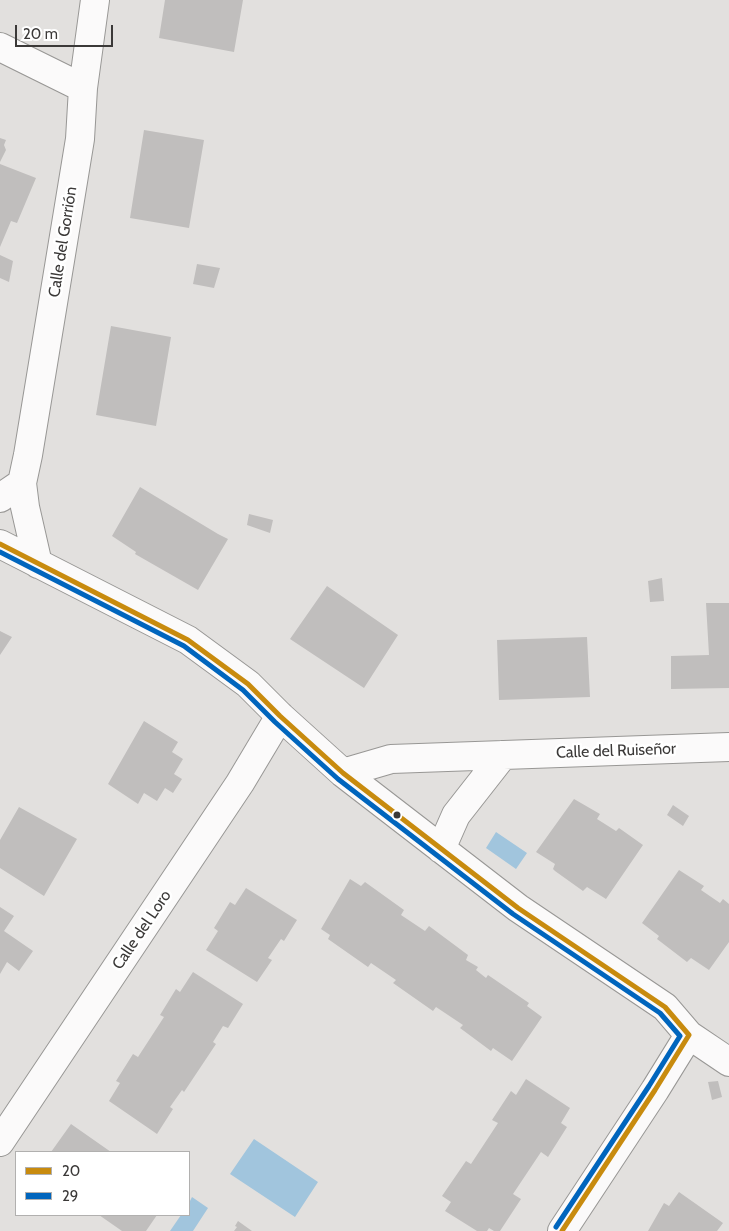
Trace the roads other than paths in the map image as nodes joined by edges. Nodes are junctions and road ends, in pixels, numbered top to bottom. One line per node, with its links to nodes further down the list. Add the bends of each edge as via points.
1 (95, 0): 3 (street, Calle del Gorrión)
2 (0, 47): 3 (street)
3 (82, 88): 4 (street, Calle del Gorrión, via 80,139 28,455)
4 (11, 490): 6 (street, Calle del Gorrión, via 25,506)
5 (0, 544): 6 (street)
6 (38, 564): 7 (street, via 188,640 248,684)
7 (280, 716): 10 (street); 14 (street, Calle del Loro, via 240,783)
8 (729, 747): 9 (street, Calle del Ruiseñor)
9 (503, 755): 10 (street, Calle del Ruiseñor, via 391,759); 11 (street, via 456,815)
10 (343, 773): 11 (street)
11 (441, 849): 12 (street, via 518,908 665,1007)
12 (689, 1035): 13 (street); 15 (street)
13 (729, 1062)
14 (0, 1142)
15 (562, 1231)

